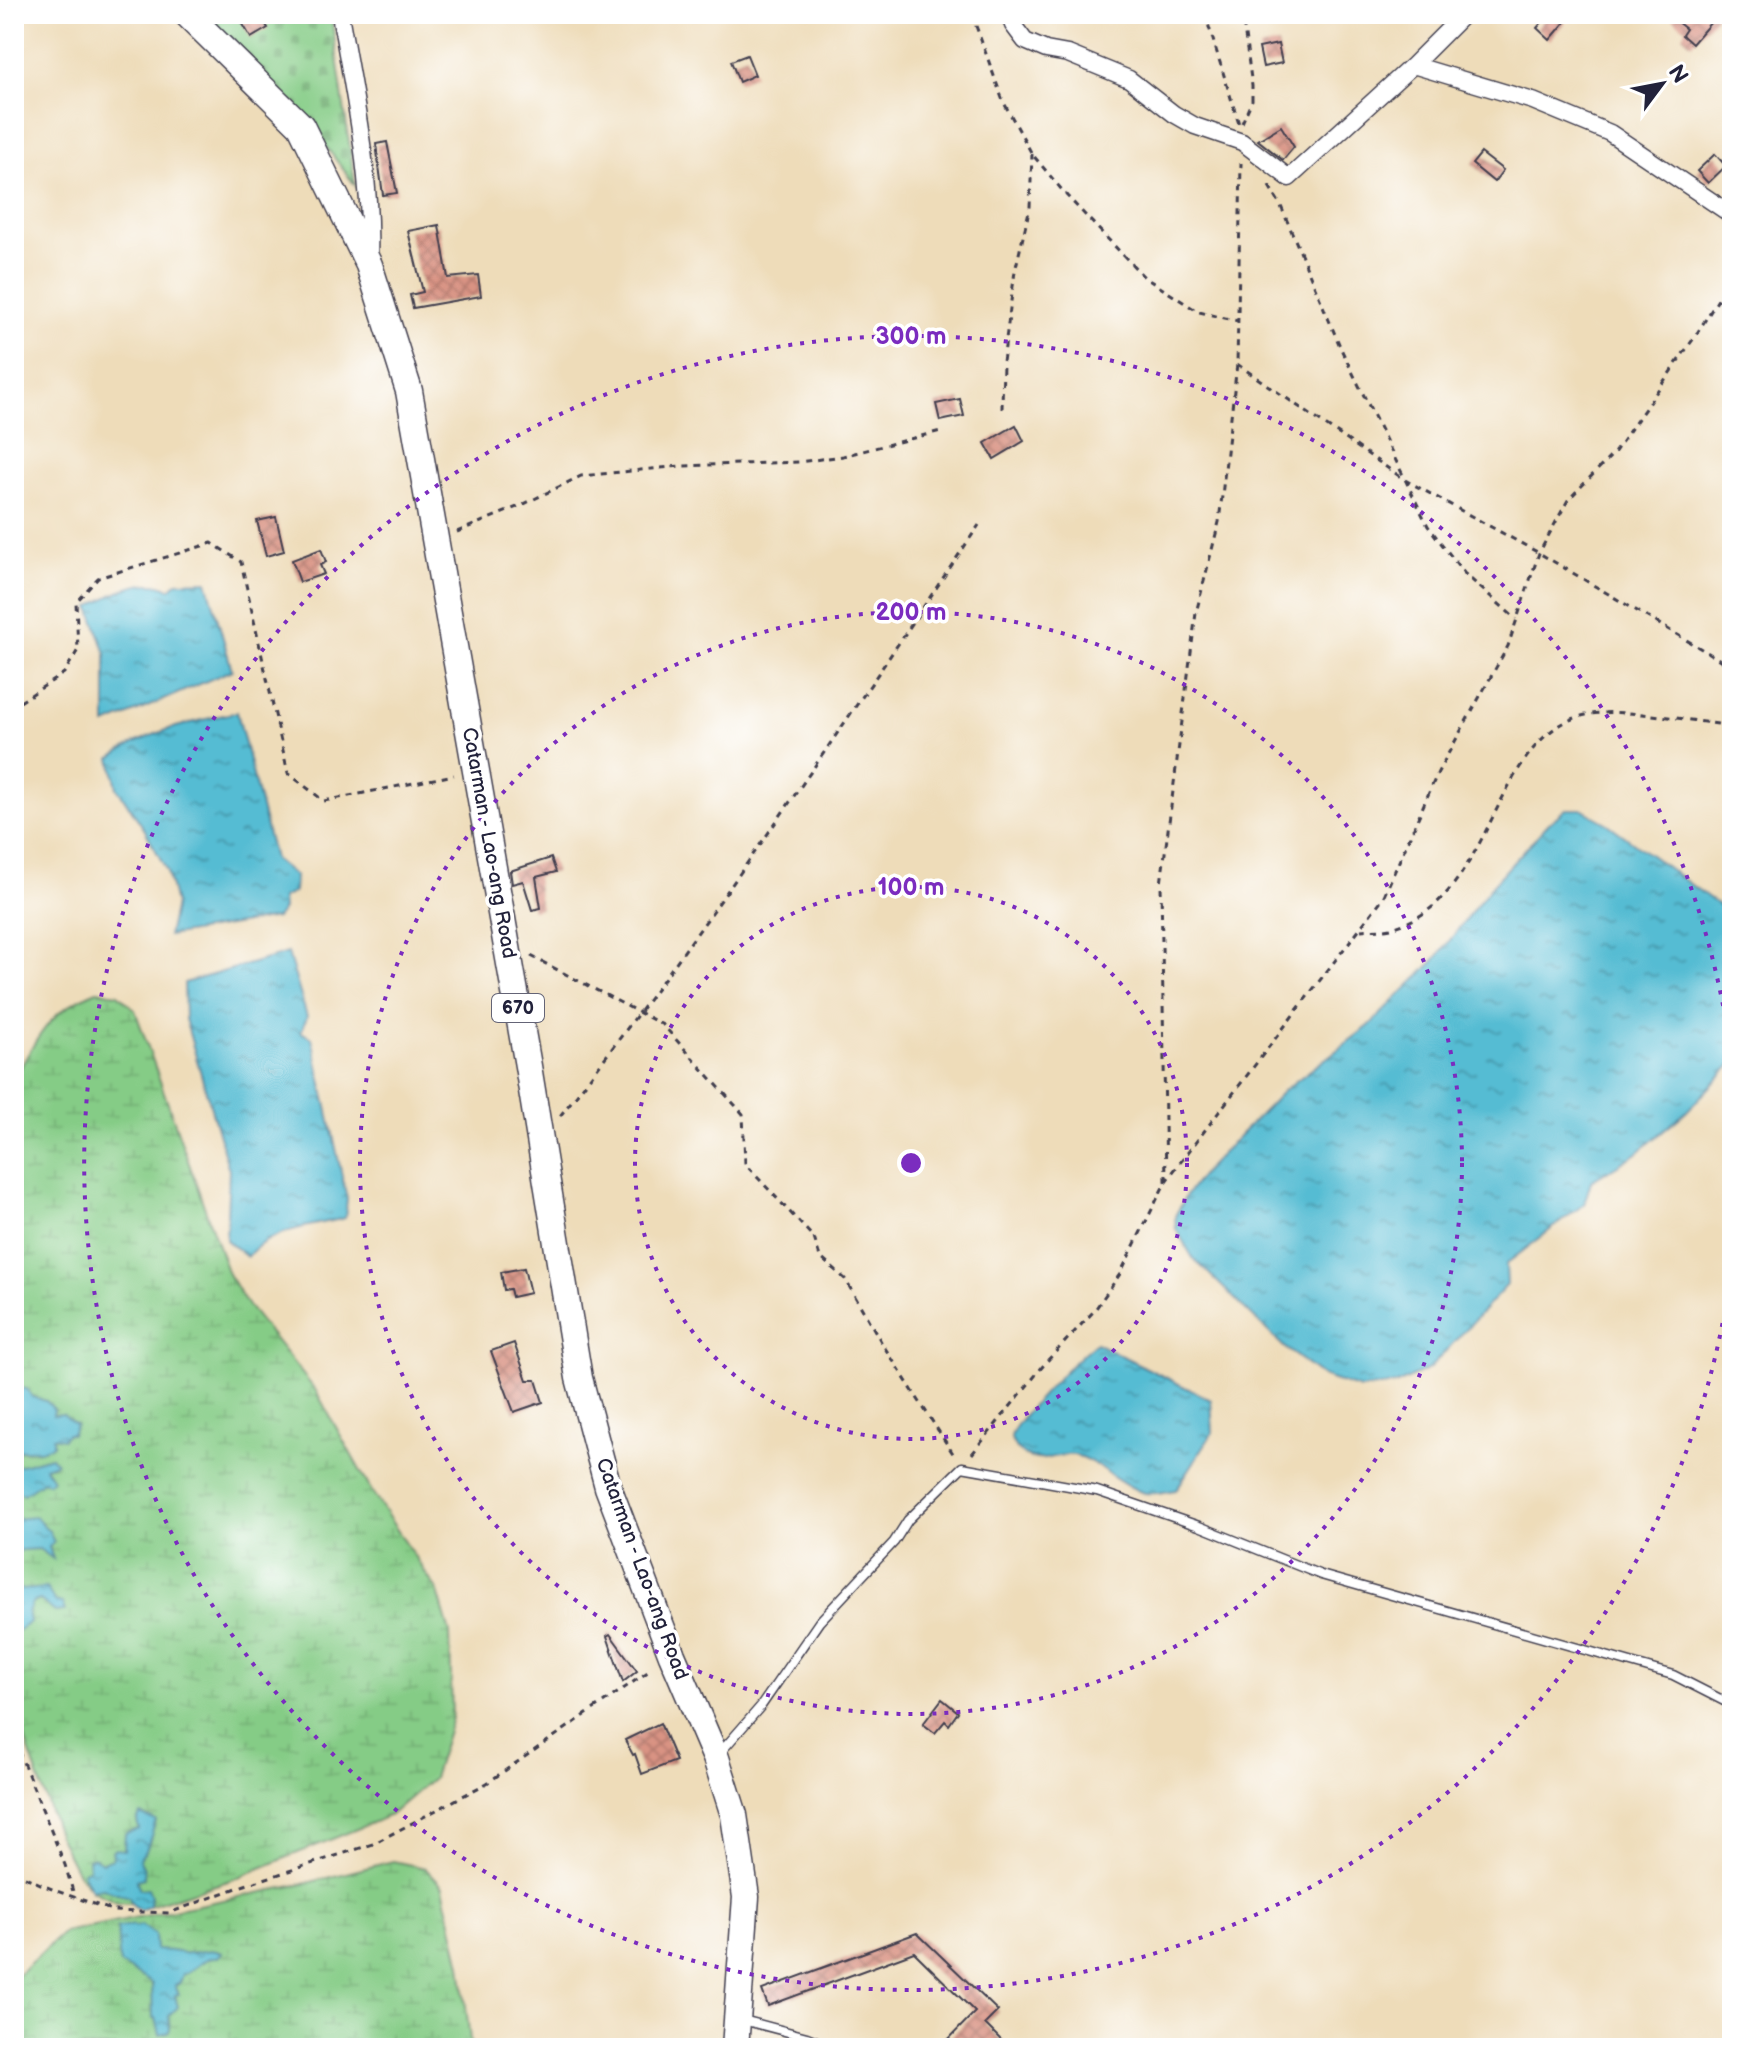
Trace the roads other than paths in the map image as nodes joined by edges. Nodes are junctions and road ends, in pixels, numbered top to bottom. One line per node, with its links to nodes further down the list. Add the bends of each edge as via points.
1 (187, 14): 7 (main road, Catarman - Lao-ang Road / 670, via 301,126)
2 (340, 14): 7 (street, via 366,169)
3 (1009, 14): 5 (street, via 1025,41 1129,79 1174,114 1242,142 1289,178)
4 (1464, 14): 5 (street)
5 (1413, 65): 6 (street, via 1533,101 1610,133)
6 (1732, 215)
7 (369, 265): 9 (main road, Catarman - Lao-ang Road / 670, via 409,391 579,1378 608,1487)
8 (1732, 1705): 9 (lane, via 1673,1675 1321,1575 1097,1491 962,1467 819,1622 761,1706)
9 (716, 1758): 10 (main road, Catarman - Lao-ang Road / 670, via 734,1815 746,1897)
10 (739, 2019): 11 (main road, Catarman - Lao-ang Road / 670); 12 (lane)
11 (735, 2048)
12 (834, 2048)

